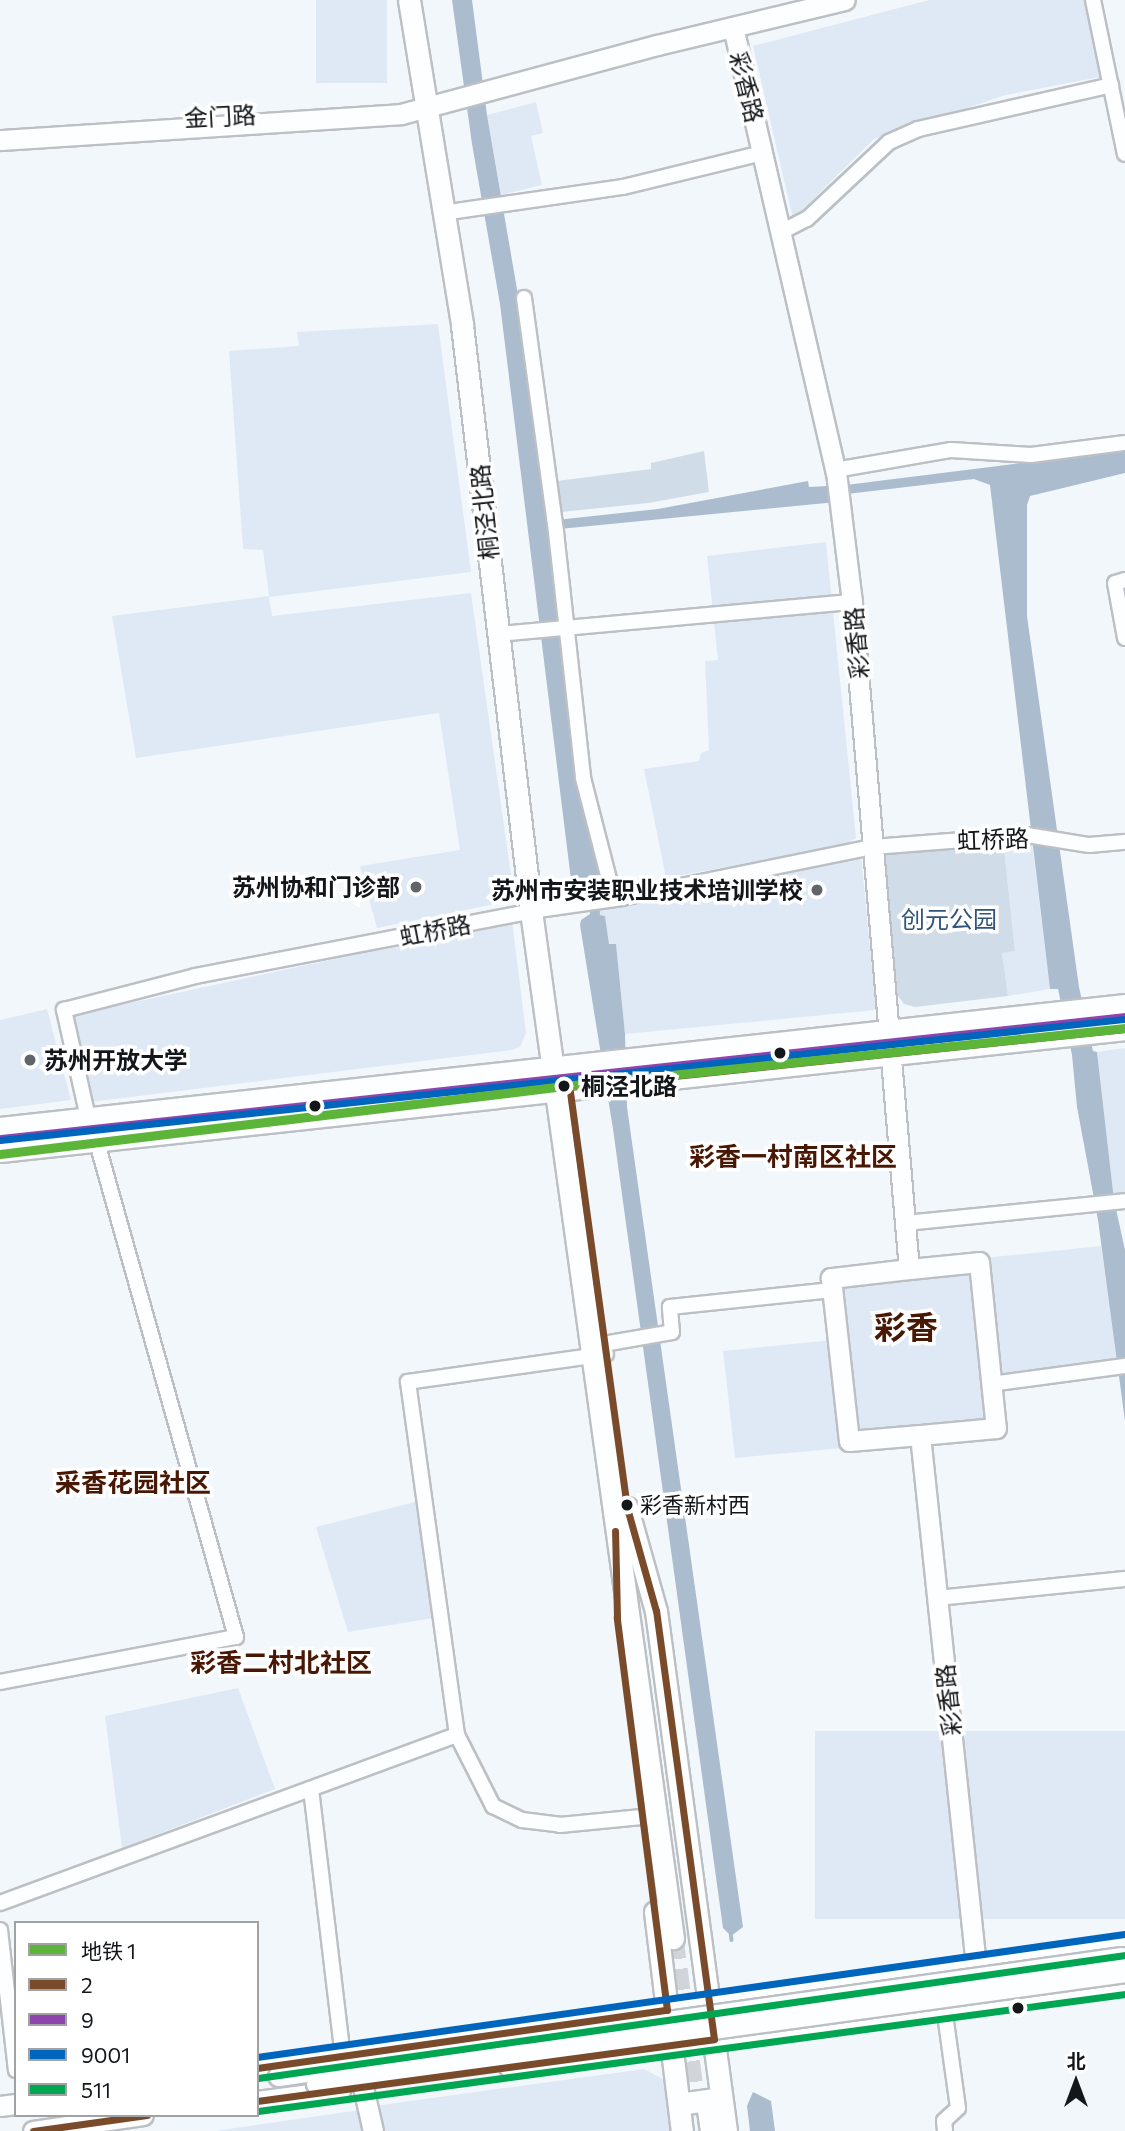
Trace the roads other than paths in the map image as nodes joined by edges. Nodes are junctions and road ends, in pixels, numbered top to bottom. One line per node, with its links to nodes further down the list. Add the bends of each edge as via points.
1 (409, 0): 7 (main road, 桐泾北路)
2 (421, 0): 7 (main road, 桐泾北路)
3 (845, 0): 5 (main road, 金门路)
4 (1093, 0): 6 (street)
5 (733, 27): 7 (main road, 金门路); 10 (main road, 彩香路)
6 (1111, 85): 11 (street); 13 (street, via 918,129 889,142 807,219)
7 (436, 103): 8 (main road, 金门路); 9 (main road, 金门路, via 357,119); 12 (main road, 桐泾北路); 25 (main road, 桐泾北路)
8 (0, 130)
9 (0, 140)
10 (763, 153): 12 (street, via 623,187); 13 (main road, 彩香路)
11 (1125, 154)
12 (456, 211): 20 (main road, 桐泾北路, via 480,359)
13 (781, 232): 16 (main road, 彩香路)
14 (524, 298): 19 (street, via 556,532)
15 (1125, 443): 16 (street, via 1031,456 951,450)
16 (835, 471): 18 (main road, 彩香路)
17 (1125, 580): 21 (street, via 1115,583)
18 (852, 602): 19 (street); 23 (main road, 彩香路)
19 (563, 626): 20 (street); 24 (street)
20 (510, 633): 25 (main road, 桐泾北路)
21 (1125, 638)
22 (1125, 842): 23 (street, 虹桥路, via 1089,845 1027,835)
23 (873, 847): 24 (street, 虹桥路); 27 (main road, 彩香路)
24 (600, 901): 25 (street, 虹桥路)
25 (538, 910): 30 (main road, 桐泾北路); 32 (street, 虹桥路, via 195,976 64,1010)
26 (1125, 1005): 27 (main road)
27 (888, 1030): 29 (main road, 彩香路); 30 (main road)
28 (1125, 1030): 29 (main road)
29 (890, 1052): 31 (main road); 37 (main road, 彩香路)
30 (559, 1066): 31 (main road, 桐泾北路); 32 (main road)
31 (562, 1088): 34 (main road); 40 (main road, 桐泾北路)
32 (88, 1118): 33 (main road)
33 (0, 1128)
34 (96, 1139): 35 (main road); 47 (street, via 236,1637)
35 (0, 1151)
36 (1122, 1201): 37 (street)
37 (905, 1223): 38 (main road, 彩香路)
38 (909, 1269): 39 (main road, via 831,1278); 42 (main road, via 979,1262)
39 (832, 1290): 40 (street, via 670,1307 672,1332); 43 (main road, via 849,1441)
40 (599, 1350): 44 (main road, 桐泾北路); 48 (street, via 408,1382)
41 (1121, 1366): 42 (street)
42 (991, 1384): 43 (main road, via 996,1428)
43 (920, 1435): 46 (main road, 彩香路)
44 (621, 1509): 50 (main road, via 617,1617); 53 (main road); 53 (main road, via 656,1611)
45 (1125, 1579): 46 (street)
46 (937, 1598): 55 (main road, 彩香路)
47 (0, 1682)
48 (457, 1735): 49 (street); 50 (street, via 493,1806 509,1817 577,1825)
49 (311, 1789): 51 (street); 63 (street)
50 (642, 1817): 53 (main road)
51 (0, 1903)
52 (0, 1930): 62 (street)
53 (680, 1943): 57 (main road); 59 (main road)
54 (1124, 1957): 55 (main road); 66 (main road, bridge)
55 (976, 1966): 57 (main road)
56 (1125, 1983): 58 (main road)
57 (709, 2004): 59 (main road); 60 (main road)
58 (944, 2007): 60 (main road); 76 (street, via 958,2108 944,2121)
59 (667, 2010): 61 (main road); 63 (main road)
60 (713, 2039): 61 (main road); 70 (main road)
61 (671, 2045): 67 (main road); 70 (main road)
62 (14, 2052)
63 (342, 2056): 64 (main road)
64 (259, 2068)
65 (259, 2077): 66 (main road)
66 (279, 2082): 68 (main road)
67 (363, 2087): 69 (main road); 73 (main road)
68 (259, 2092)
69 (259, 2101)
70 (702, 2114): 74 (main road); 75 (main road)
71 (135, 2117): 72 (main road)
72 (33, 2131)
73 (373, 2131)
74 (682, 2131)
75 (726, 2131)
76 (944, 2131)

